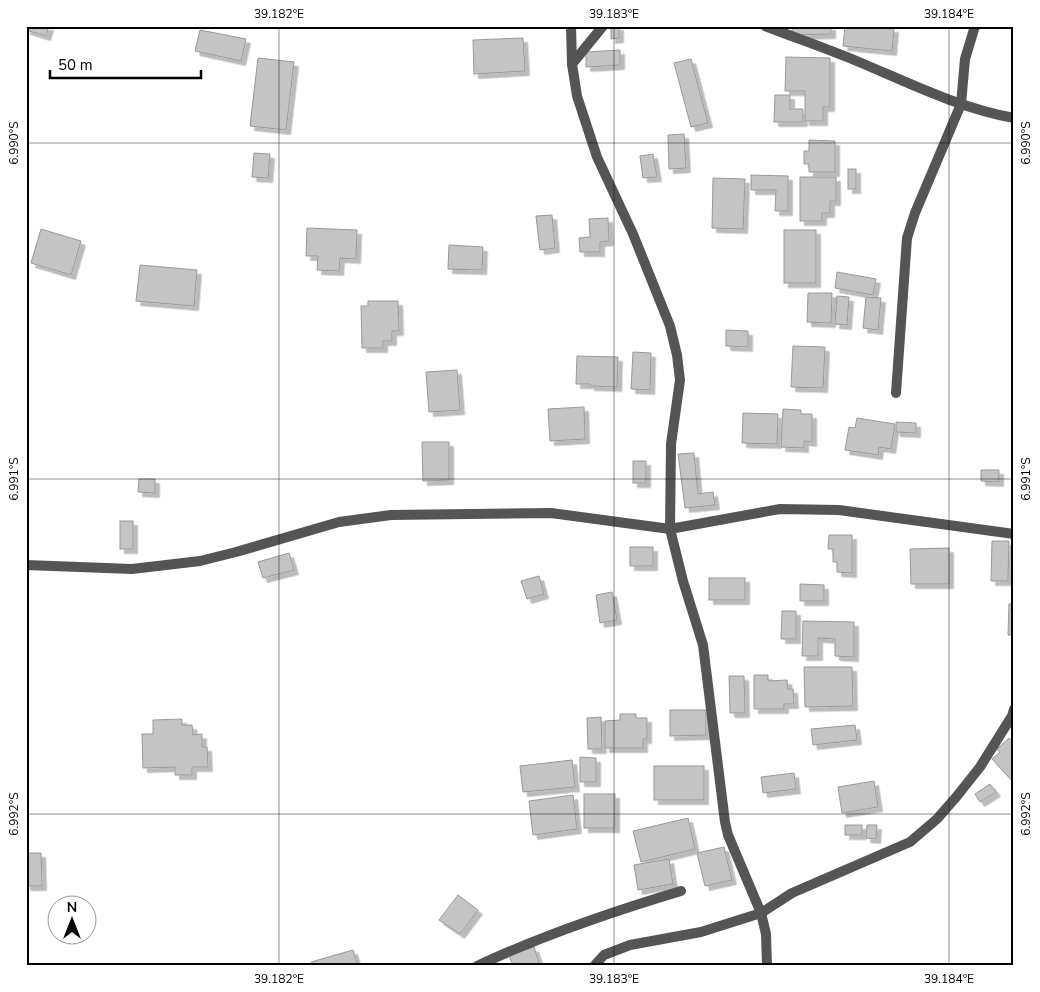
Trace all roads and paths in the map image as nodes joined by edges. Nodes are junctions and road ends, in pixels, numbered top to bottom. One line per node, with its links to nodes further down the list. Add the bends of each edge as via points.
1 (571, 26): 5 (street)
2 (603, 26): 5 (street)
3 (765, 26): 6 (street)
4 (975, 26): 6 (street, via 965,59)
5 (572, 64): 9 (street, via 577,96 597,157 633,234 670,326 676,350 680,380 671,444)
6 (961, 104): 7 (street, via 988,114); 8 (street, via 914,212 907,238)
7 (1014, 118)
8 (896, 393)
9 (670, 529): 10 (street, via 780,509 812,508); 11 (street, via 551,513 390,515 338,522 200,561 132,568); 14 (street, via 703,645 728,835)
10 (1014, 534)
11 (26, 565)
12 (1014, 709): 14 (street, via 980,767 937,819 910,842 792,893)
13 (681, 891): 15 (street, via 543,937)
14 (761, 913): 16 (street, via 701,932 630,945 604,955); 17 (street, via 766,934)
15 (477, 966)
16 (594, 966)
17 (767, 966)

